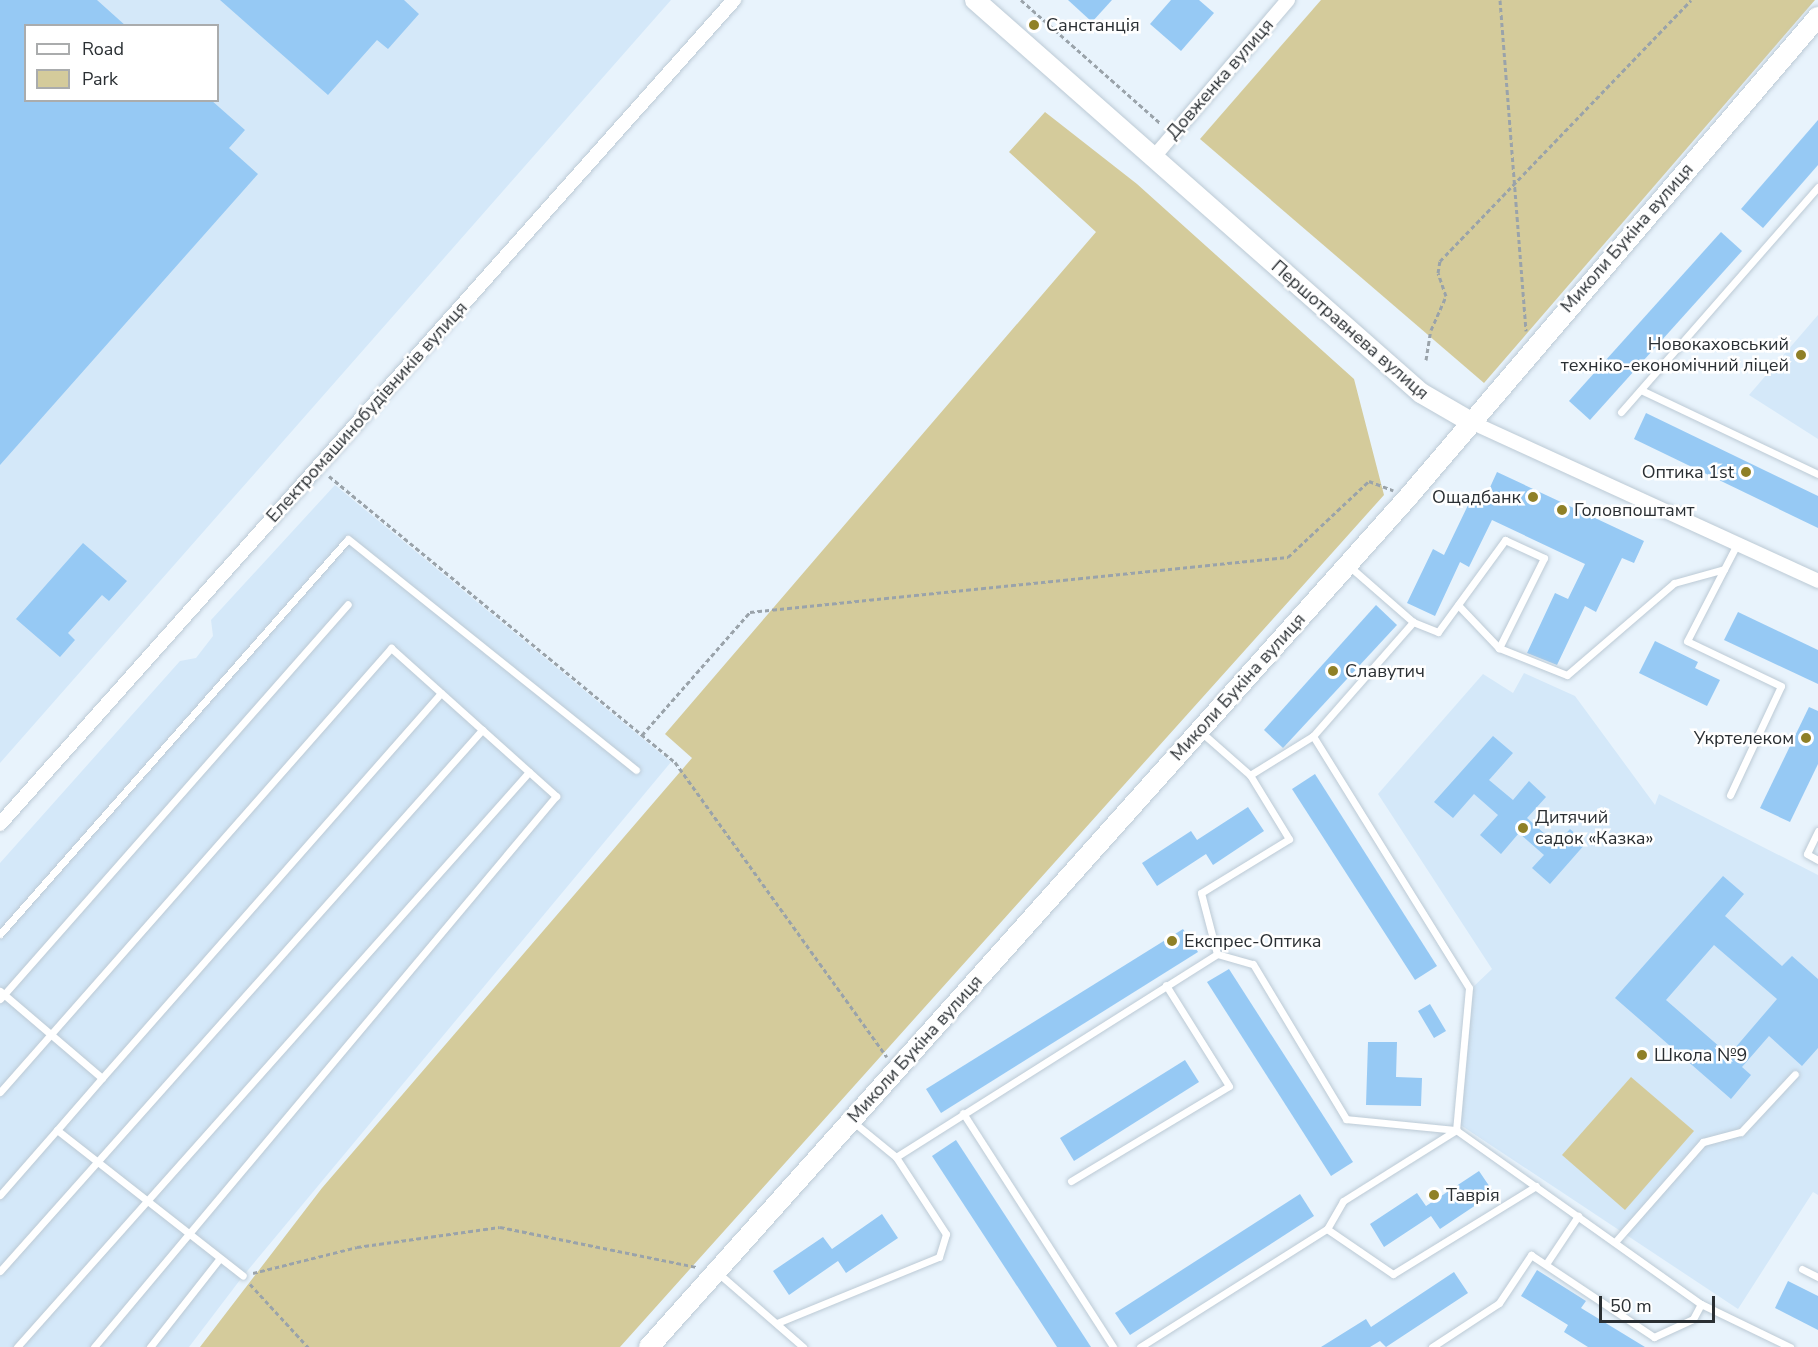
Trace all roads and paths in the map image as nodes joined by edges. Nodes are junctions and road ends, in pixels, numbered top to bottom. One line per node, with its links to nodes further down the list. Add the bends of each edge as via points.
1 (734, 0): 36 (street, Електромашинобудівників вулиця)
2 (975, 0): 9 (street, Першотравнева вулиця)
3 (1021, 0): 8 (path)
4 (1288, 0): 9 (street, Довженка вулиця)
5 (1500, 0): 10 (path)
6 (1691, 0): 10 (path)
7 (1818, 17): 16 (street, Миколи Букіна вулиця)
8 (1161, 124)
9 (1153, 158): 16 (street, Першотравнева вулиця, via 1421,393)
10 (1515, 184): 12 (path); 13 (path, via 1440,261 1438,273 1446,296 1431,330)
11 (1818, 188): 14 (lane)
12 (1526, 331)
13 (1426, 360)
14 (1641, 390): 15 (lane); 17 (lane)
15 (1621, 412)
16 (1471, 422): 18 (street, Миколи Букіна вулиця); 19 (street, Першотравнева вулиця)
17 (1818, 474)
18 (1408, 496): 20 (street, Миколи Букіна вулиця); 30 (path, via 1370,481 1288,557 750,612)
19 (1738, 542): 21 (lane); 22 (street, Першотравнева вулиця)
20 (1347, 565): 25 (lane); 29 (street, Миколи Букіна вулиця)
21 (1724, 569): 26 (lane, via 1674,583 1567,675); 35 (lane, via 1687,641 1781,686)
22 (1818, 581)
23 (348, 604): 42 (lane)
24 (1458, 605): 25 (lane, via 1438,633); 26 (lane); 26 (lane, via 1505,540 1544,558)
25 (1413, 622): 31 (lane)
26 (1499, 648)
27 (441, 693): 28 (lane); 43 (lane, via 391,648); 45 (lane)
28 (482, 730): 33 (lane); 52 (lane)
29 (1199, 731): 34 (lane); 48 (street, Миколи Букіна вулиця)
30 (642, 735)
31 (1313, 736): 34 (lane); 50 (lane, via 1469,988)
32 (636, 770): 39 (lane, via 348,539)
33 (529, 772): 56 (lane); 59 (lane, via 556,796)
34 (1250, 775): 40 (lane, via 1288,839 1202,893)
35 (1730, 795)
36 (0, 824)
37 (1818, 831): 38 (lane, via 1807,855)
38 (1818, 860)
39 (0, 934)
40 (1217, 954): 41 (lane); 50 (lane, via 1252,964 1346,1119)
41 (1166, 985): 47 (lane); 53 (lane, via 1229,1086)
42 (1, 995): 43 (lane)
43 (51, 1035): 45 (lane); 46 (lane)
44 (1795, 1074): 60 (lane, via 1741,1132 1703,1142)
45 (102, 1078): 49 (lane)
46 (0, 1092)
47 (963, 1113): 51 (lane); 76 (lane)
48 (851, 1120): 51 (lane); 65 (street, Миколи Букіна вулиця)
49 (57, 1130): 52 (lane); 55 (lane)
50 (1456, 1130): 54 (lane); 58 (lane, via 1343,1201)
51 (896, 1157): 69 (lane, via 946,1234 939,1257)
52 (96, 1161): 56 (lane); 64 (lane)
53 (1071, 1181)
54 (1536, 1186): 57 (lane); 58 (lane, via 1393,1274)
55 (0, 1195)
56 (145, 1199): 59 (lane); 70 (lane)
57 (1578, 1216): 60 (lane); 62 (lane)
58 (1327, 1229): 77 (lane)
59 (190, 1235): 61 (lane); 71 (lane)
60 (1615, 1242): 68 (lane)
61 (220, 1258): 66 (lane); 72 (lane)
62 (1546, 1264): 68 (lane, via 1654,1337 1693,1319); 78 (lane, via 1531,1255 1499,1303)
63 (1802, 1269): 67 (lane)
64 (0, 1271)
65 (716, 1272): 66 (path, via 500,1227 357,1246); 69 (lane); 74 (street, Миколи Букіна вулиця)
66 (243, 1276): 73 (path)
67 (1818, 1277)
68 (1701, 1304): 79 (lane)
69 (777, 1323): 75 (lane)
70 (17, 1347)
71 (94, 1347)
72 (150, 1347)
73 (308, 1347)
74 (649, 1347)
75 (803, 1347)
76 (1113, 1347)
77 (1140, 1347)
78 (1432, 1347)
79 (1790, 1347)

